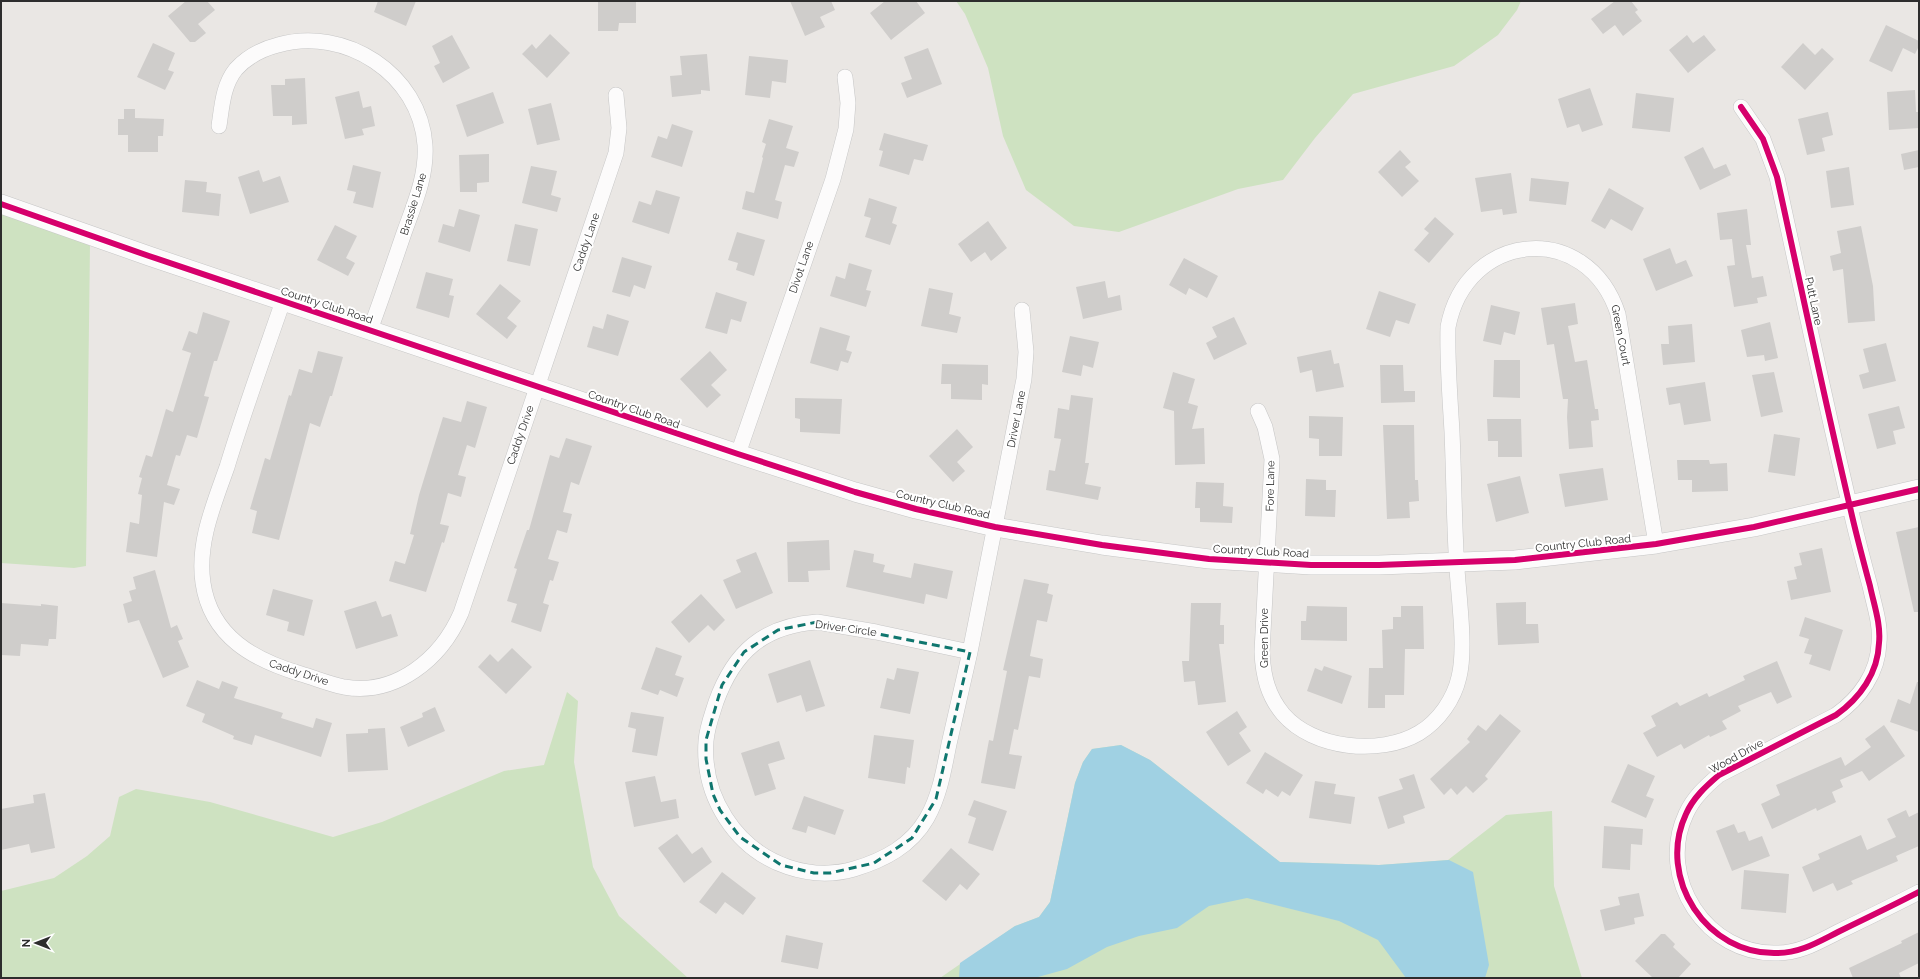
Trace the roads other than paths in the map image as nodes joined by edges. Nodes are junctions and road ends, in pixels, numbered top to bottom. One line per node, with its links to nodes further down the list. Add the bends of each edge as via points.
1 (845, 77): 11 (street, Divot Lane, via 848,103 846,130 833,179)
2 (616, 95): 9 (street, Caddy Lane, via 619,128 616,153)
3 (1741, 107): 13 (street, Putt Lane, via 1763,139 1777,177)
4 (220, 126): 8 (street, Brassie Lane, via 222,99 236,69 253,55 284,43 319,41 354,50 387,70 406,91 414,104 423,131 423,174)
5 (1, 204): 6 (street, Country Club Road)
6 (283, 301): 8 (street, Country Club Road); 9 (street, Caddy Drive, via 205,534 201,563 205,594 213,614 225,632 252,655 286,670 344,687 374,686 402,678 438,651 455,627)
7 (1022, 310): 14 (street, Driver Lane, via 1026,352 1024,379)
8 (370, 330): 9 (street, Country Club Road)
9 (537, 387): 11 (street, Country Club Road)
10 (1258, 411): 16 (street, Fore Lane, via 1267,432 1272,459)
11 (738, 454): 14 (street, Country Club Road, via 855,492 916,509)
12 (1919, 490): 13 (street, Country Club Road)
13 (1850, 506): 15 (street, Country Club Road, via 1754,527); 19 (street, Wood Drive, via 1879,630 1878,655 1869,679 1855,699 1836,715 1719,775 1708,784 1693,801 1680,830 1678,870 1683,889 1692,907 1714,932 1743,948 1777,953 1799,951)
14 (995, 526): 16 (street, Country Club Road, via 1102,545); 18 (street, Driver Circle)
15 (1656, 544): 17 (street, Country Club Road, via 1578,554); 17 (street, Green Court, via 1614,301 1601,279 1581,262 1556,251 1530,248 1505,254 1484,266 1460,293 1450,315 1448,339)
16 (1266, 563): 17 (street, Country Club Road); 17 (street, Green Drive, via 1262,652 1263,671 1272,698 1301,730 1335,744 1360,746 1394,742 1419,733 1444,710 1453,694 1462,660)
17 (1457, 564)
18 (970, 652): 18 (street, Driver Circle, via 936,799 922,825 903,846 874,863 847,871 814,873 797,870 766,858 744,841 729,824 720,810 708,776 706,740 709,723 728,673 754,643 778,630 817,622)
19 (1919, 892)

